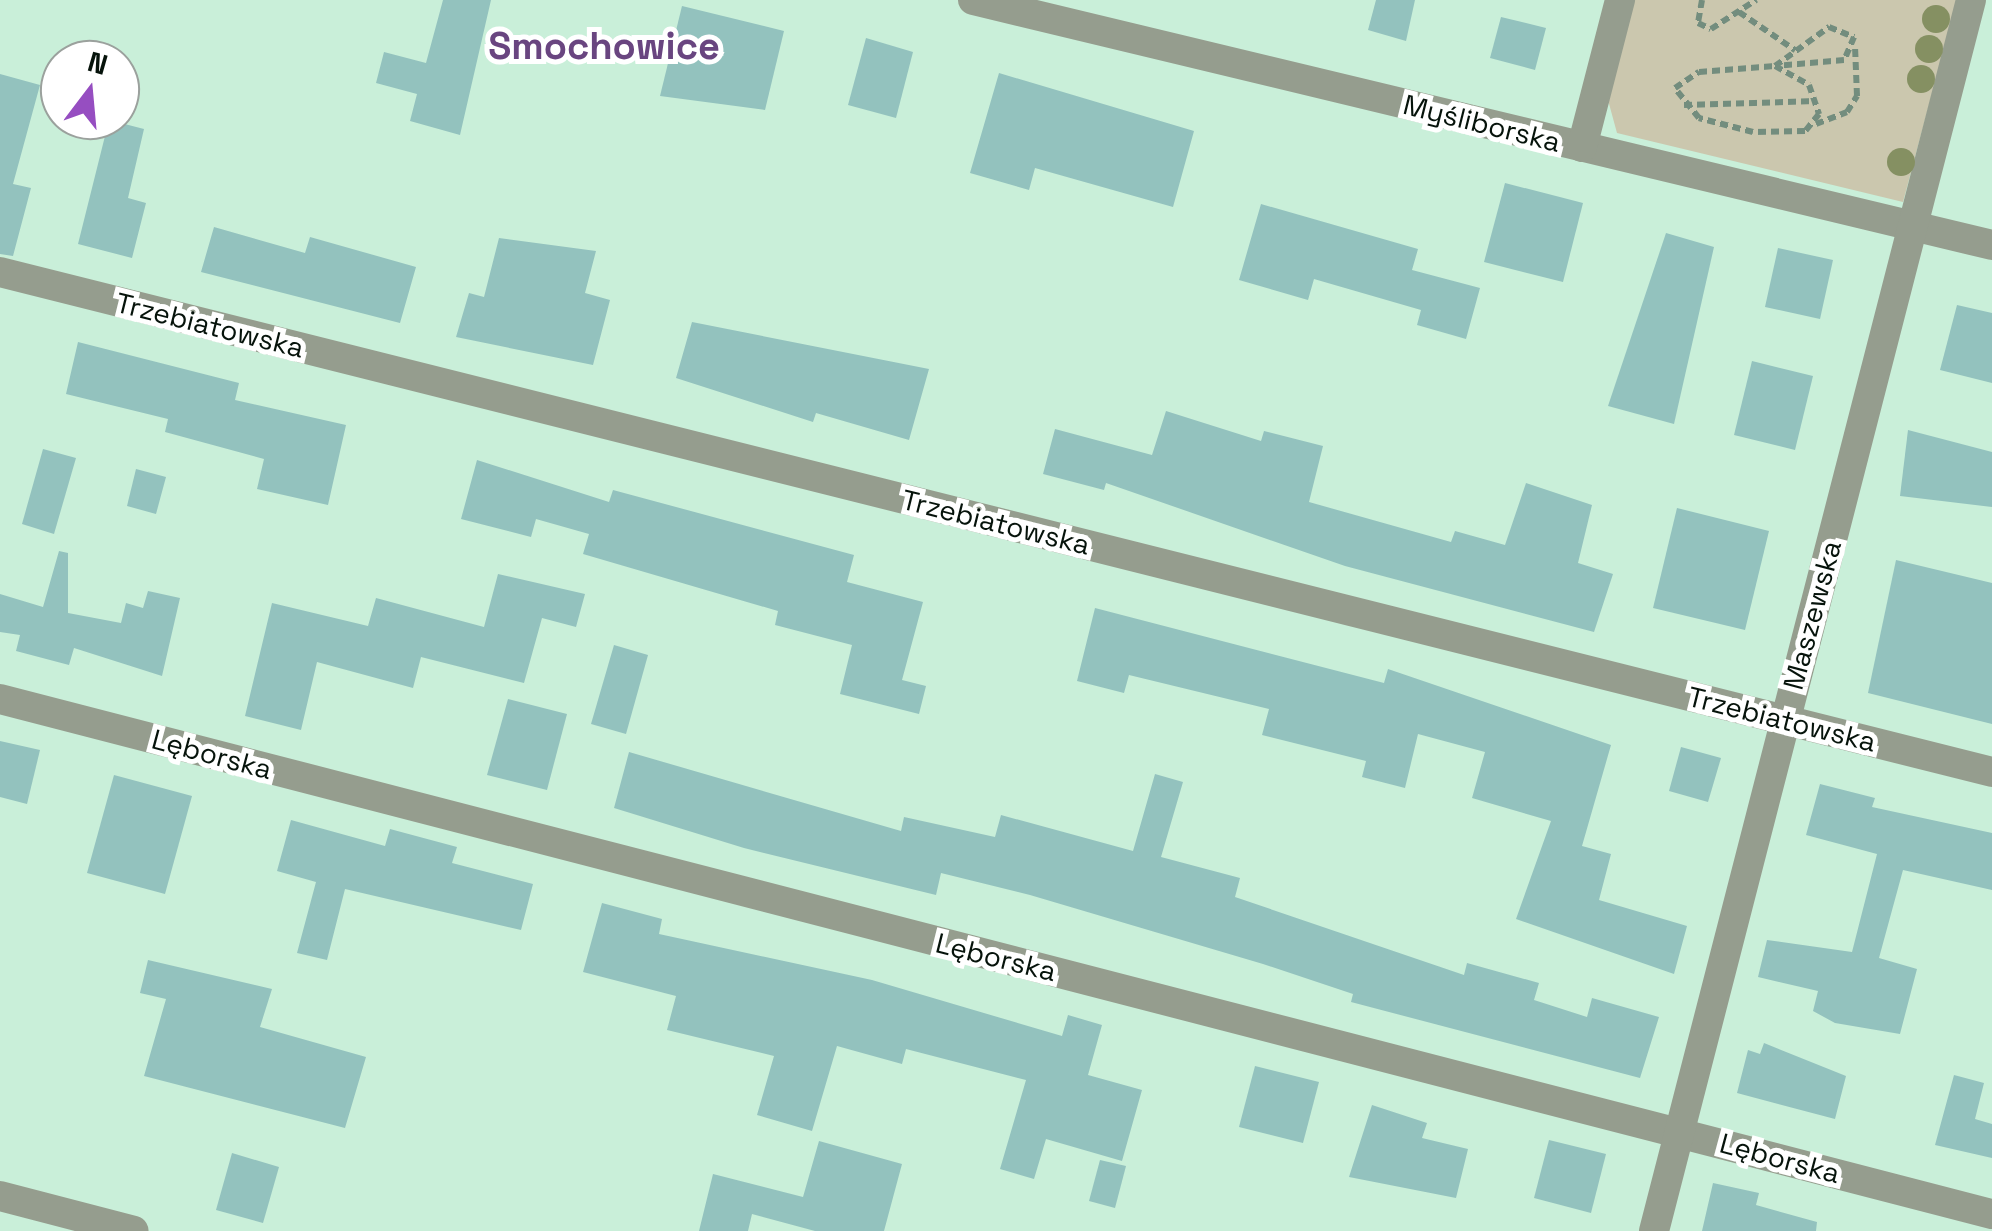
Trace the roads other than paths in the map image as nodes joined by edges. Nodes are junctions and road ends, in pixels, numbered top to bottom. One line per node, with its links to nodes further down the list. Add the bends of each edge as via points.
1 (973, 0): 4 (street, Myśliborska)
2 (1620, 0): 4 (street)
3 (1971, 0): 5 (street, Maszewska)
4 (1582, 146): 5 (street, Myśliborska)
5 (1915, 227): 6 (street, Myśliborska); 9 (street, Maszewska)
6 (1992, 245)
7 (0, 272): 9 (street, Trzebiatowska)
8 (0, 700): 11 (street, Lęborska)
9 (1784, 720): 10 (street, Trzebiatowska); 11 (street, Maszewska)
10 (1992, 772)
11 (1680, 1132): 13 (street, Lęborska); 15 (street, Maszewska)
12 (0, 1196): 14 (street)
13 (1992, 1214)
14 (134, 1231)
15 (1654, 1231)

